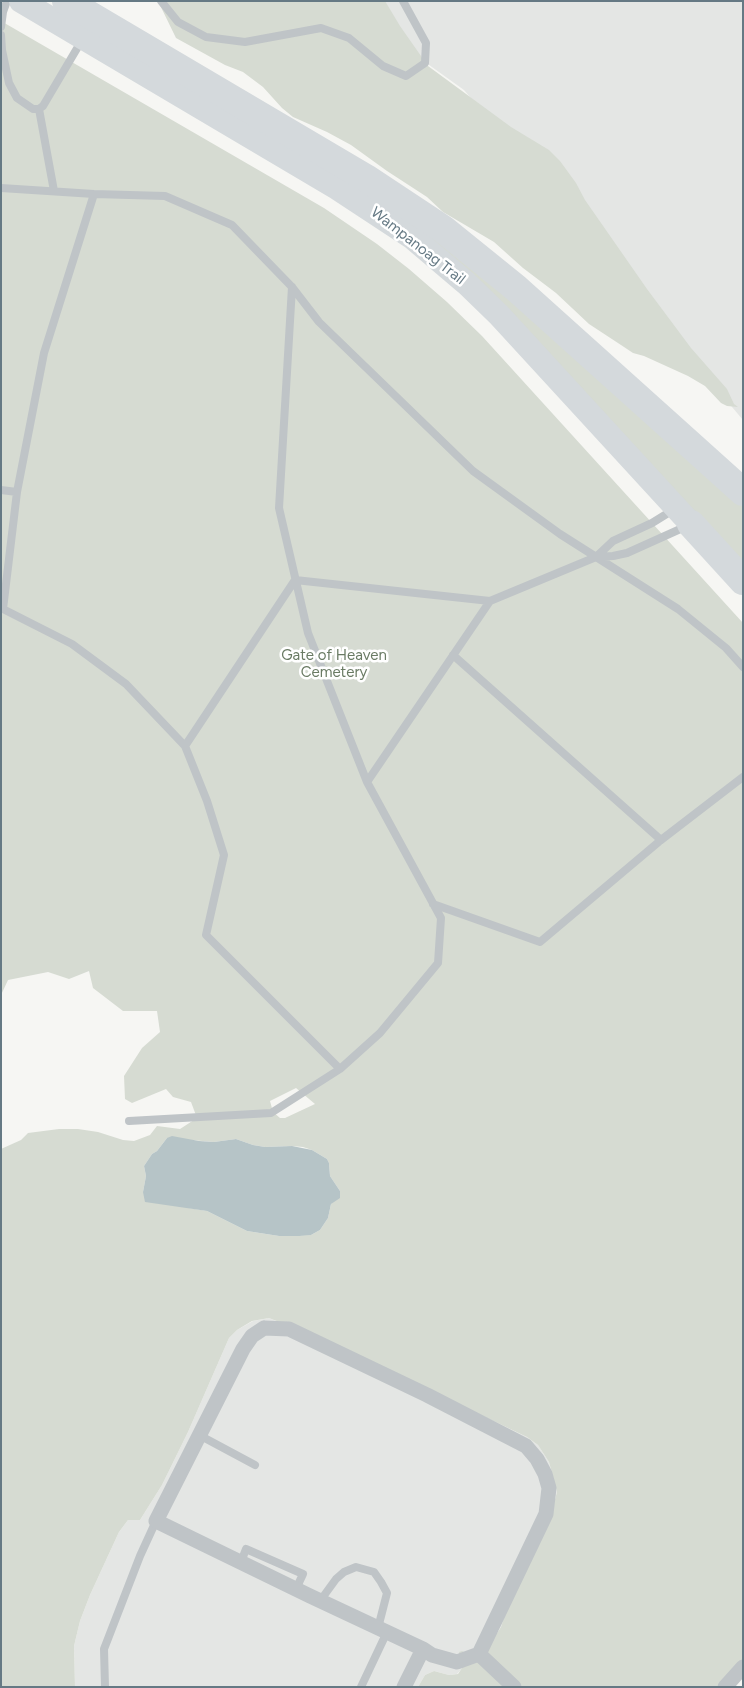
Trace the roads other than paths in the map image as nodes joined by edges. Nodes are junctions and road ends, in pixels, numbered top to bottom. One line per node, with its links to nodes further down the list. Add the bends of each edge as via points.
1 (7, 1): 6 (lane)
2 (21, 1): 8 (main road, Wampanoag Trail)
3 (66, 1): 16 (highway, Wampanoag Trail, via 366,178 443,229 516,288)
4 (161, 1): 5 (lane, via 178,22 206,37 246,42 320,28 349,38 383,66 406,76 425,63 426,43)
5 (402, 1)
6 (1, 27)
7 (1, 35): 9 (lane, via 9,83 17,98 33,109)
8 (83, 38): 9 (lane); 17 (main road, Wampanoag Trail, via 338,188 413,238 499,315)
9 (39, 109): 11 (lane)
10 (1, 188): 11 (lane)
11 (54, 191): 12 (lane)
12 (94, 194): 13 (lane, via 165,196 232,225); 15 (lane, via 44,353)
13 (292, 287): 18 (lane, via 318,322 473,471); 19 (lane, via 279,508)
14 (1, 490): 15 (lane)
15 (18, 492): 24 (lane, via 3,609 72,644 126,684)
16 (743, 492)
17 (684, 515): 18 (lane, via 658,520 613,541); 18 (lane, via 627,553); 20 (highway, Wampanoag Trail)
18 (596, 557): 21 (lane); 23 (lane, via 678,609 726,648)
19 (296, 580): 21 (lane); 24 (lane); 26 (lane, via 308,633)
20 (743, 581)
21 (490, 601): 22 (lane)
22 (453, 655): 26 (lane); 27 (lane)
23 (743, 668)
24 (185, 746): 29 (lane, via 224,855 206,935)
25 (743, 777): 27 (lane)
26 (367, 782): 28 (lane)
27 (661, 840): 28 (lane, via 540,942)
28 (433, 904): 29 (lane, via 441,918 438,963 380,1033)
29 (340, 1069): 30 (lane, via 271,1113)
30 (129, 1122)
31 (199, 1435): 32 (lane); 33 (street); 37 (street, via 252,1336 264,1328 277,1328 288,1329 526,1446 545,1474 549,1488 546,1514)
32 (254, 1465)
33 (156, 1521): 34 (street); 39 (lane, via 104,1649)
34 (320, 1600): 35 (street); 35 (lane, via 344,1572 356,1567 374,1572 387,1592)
35 (382, 1630): 36 (street); 40 (lane)
36 (423, 1649): 37 (street, via 457,1662); 41 (street)
37 (479, 1654): 42 (street)
38 (743, 1668): 43 (street)
39 (105, 1687)
40 (361, 1687)
41 (404, 1687)
42 (514, 1687)
43 (725, 1687)

